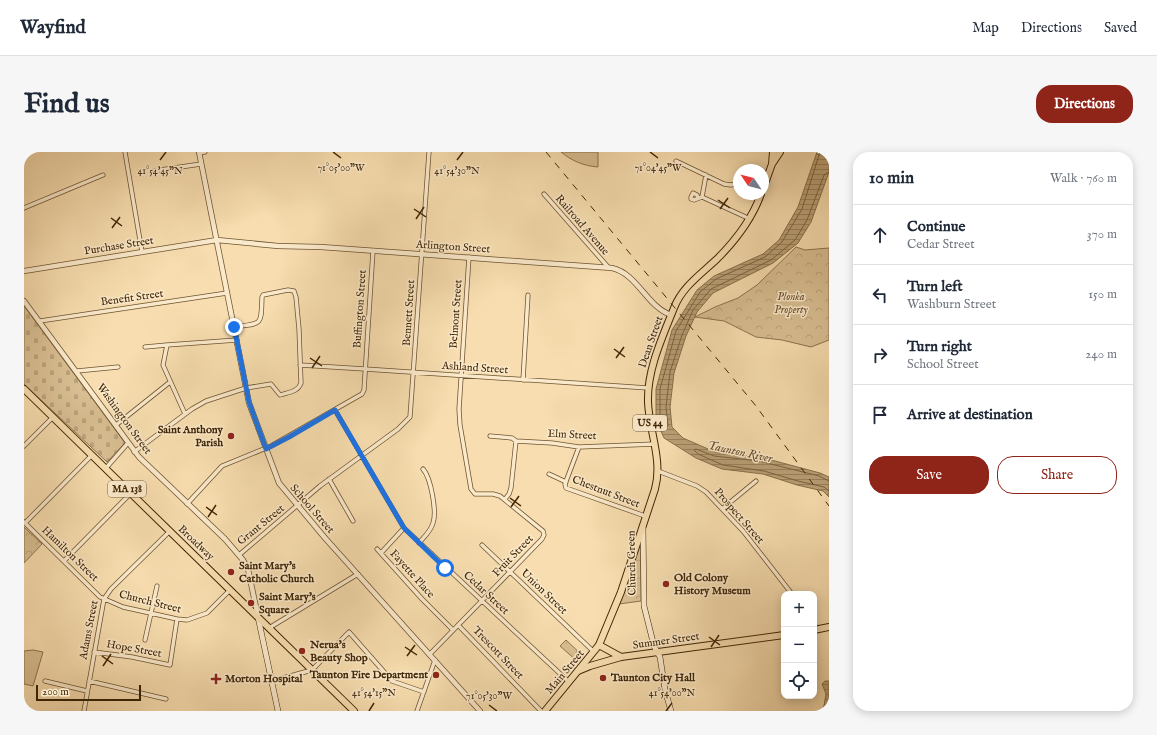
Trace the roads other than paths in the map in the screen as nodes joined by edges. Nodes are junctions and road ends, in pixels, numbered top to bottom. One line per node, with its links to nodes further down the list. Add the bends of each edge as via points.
1 (125, 152): 21 (street)
2 (206, 152): 6 (street)
3 (429, 152): 22 (street, Bennett Street)
4 (774, 152): 9 (main road)
5 (780, 152): 9 (main road)
6 (199, 153): 8 (street, School Street)
7 (676, 161): 13 (street)
8 (201, 164): 10 (street); 19 (street, School Street)
9 (772, 164): 11 (main road)
10 (153, 171)
11 (769, 172)
12 (103, 175): 17 (street)
13 (706, 175): 14 (street, via 727,185); 18 (street, via 700,198)
14 (733, 185)
15 (544, 194): 24 (street, Railroad Avenue)
16 (758, 200): 18 (main road, Dean Street / US 44)
17 (24, 208)
18 (750, 219): 29 (main road, Dean Street / US 44, via 728,248 685,289)
19 (217, 240): 20 (street, Arlington Street); 21 (street, Purchase Street); 26 (street, School Street)
20 (373, 251): 22 (street, Arlington Street); 37 (street, Buffington Street)
21 (142, 252): 25 (street, Purchase Street)
22 (421, 254): 23 (street, Arlington Street); 39 (street, Bennett Street)
23 (469, 257): 24 (street, Arlington Street); 40 (street, Belmont Street)
24 (608, 267): 29 (street, Arlington Street, via 630,277 658,309)
25 (24, 271)
26 (227, 293): 30 (street, Benefit Street); 31 (street, School Street)
27 (528, 295): 41 (street)
28 (24, 300): 30 (street, Washington Street)
29 (671, 315): 44 (main road, Dean Street / US 44)
30 (40, 321): 38 (street, Washington Street)
31 (234, 327): 32 (street, School Street); 35 (street, via 260,321 263,295 288,290 294,292)
32 (236, 340): 33 (street); 43 (street, School Street)
33 (167, 345): 34 (street); 42 (street, via 163,366)
34 (144, 347)
35 (300, 365): 37 (street, Ashland Street); 43 (street, via 301,382 294,391 280,395 271,384)
36 (118, 367): 38 (street)
37 (365, 368): 39 (street, Ashland Street); 46 (street, Buffington Street, via 362,394)
38 (77, 371): 49 (street, Washington Street)
39 (413, 373): 40 (street, Ashland Street); 59 (street, Grant Street, via 409,419)
40 (461, 376): 41 (street, Ashland Street); 68 (street, Belmont Street, via 459,422 472,491 477,494 498,494)
41 (523, 380): 44 (street, Ashland Street)
42 (170, 382): 47 (street); 49 (street)
43 (246, 388): 47 (street, via 206,401); 56 (street, School Street)
44 (648, 388): 53 (main road, Dean Street / US 44)
45 (24, 389): 48 (main road, Broadway / MA 138)
46 (335, 410): 56 (street); 59 (street, Cedar Street)
47 (185, 414): 57 (street)
48 (53, 417): 54 (street); 58 (main road, Broadway / MA 138)
49 (116, 424): 52 (street, Washington Street)
50 (490, 436): 51 (street, Elm Street, via 512,438)
51 (516, 441): 55 (street, Elm Street); 68 (street, via 511,484)
52 (128, 443): 57 (street, Washington Street); 60 (street)
53 (654, 444): 55 (street, Elm Street); 62 (main road, Dean Street / US 44)
54 (24, 446)
55 (579, 447): 66 (street)
56 (266, 449): 69 (street, via 222,466); 70 (street, School Street, via 280,485)
57 (134, 452): 69 (street, Washington Street)
58 (92, 455): 60 (main road, Broadway / MA 138); 74 (street)
59 (362, 456): 64 (street, Grant Street); 76 (street, Cedar Street)
60 (106, 468): 67 (main road, Broadway / MA 138)
61 (423, 469): 78 (street, via 429,481 435,514 432,528)
62 (658, 471): 71 (street, Prospect Street, via 701,488); 72 (main road, Dean Street / US 44)
63 (549, 474): 66 (street)
64 (329, 480): 70 (street, Grant Street); 73 (street)
65 (756, 481): 71 (street)
66 (566, 482): 72 (street, Chestnut Street, via 565,486 568,489)
67 (131, 493): 77 (main road, Broadway / MA 138); 83 (street)
68 (505, 499): 84 (street, Fruit Street, via 543,531 544,535)
69 (187, 504): 82 (street, Washington Street)
70 (298, 506): 82 (street, Grant Street); 85 (street, School Street)
71 (722, 509): 88 (street, Prospect Street, via 743,531)
72 (645, 516): 75 (main road, Dean Street / US 44)
73 (353, 521)
74 (24, 523): 83 (street, Hamilton Street)
75 (642, 525): 101 (main road, Church Green / US 44, via 621,592); 105 (main road, Church Green, via 643,599)
76 (404, 528): 78 (street, Cedar Street); 81 (street, Fayette Place)
77 (170, 531): 87 (main road, Broadway / MA 138); 89 (street, Adams Street)
78 (419, 543): 90 (street, Cedar Street)
79 (482, 545): 84 (street, Union Street)
80 (377, 549): 81 (street)
81 (381, 553): 97 (street, Fayette Place)
82 (238, 554): 92 (street, via 248,569)
83 (64, 561): 89 (street, Hamilton Street)
84 (510, 572): 90 (street, Fruit Street); 104 (street, Union Street)
85 (358, 574): 96 (street); 106 (street, School Street)
86 (157, 586): 91 (street)
87 (230, 590): 92 (main road, Broadway / MA 138); 93 (street, Church Street, via 205,614 187,620)
88 (790, 591)
89 (104, 599): 91 (street, Church Street); 103 (street, Adams Street)
90 (482, 601): 94 (street, Fruit Street); 115 (street, Cedar Street)
91 (151, 614): 93 (street, Church Street); 100 (street)
92 (258, 617): 96 (main road, Broadway / MA 138); 112 (main road)
93 (177, 619): 103 (street, Hope Street, via 170,665)
94 (458, 625): 97 (street, Fruit Street); 124 (street, Trescott Street)
95 (829, 627): 98 (main road)
96 (269, 628): 110 (main road, Broadway / MA 138)
97 (453, 630): 106 (street, Fruit Street)
98 (817, 630)
99 (781, 635): 105 (main road, Summer Street)
100 (145, 640)
101 (599, 645): 102 (main road, Summer Street); 104 (main road, Main Street / US 44)
102 (609, 650): 107 (main road, Summer Street); 109 (main road, via 611,656)
103 (94, 652): 114 (street, Adams Street)
104 (594, 652): 111 (main road, Main Street / US 44)
105 (657, 652): 107 (main road, Summer Street); 126 (main road, Church Green)
106 (430, 654): 108 (street, School Street)
107 (621, 657): 109 (main road, Summer Street)
108 (435, 660): 117 (street); 123 (street, School Street)
109 (606, 661): 111 (main road, Summer Street)
110 (312, 670): 112 (street); 117 (street, via 349,632 392,681); 121 (main road, Broadway / MA 138)
111 (578, 671): 115 (main road, Main Street / US 44)
112 (272, 680): 120 (main road)
113 (45, 681): 116 (street)
114 (89, 681): 116 (street, Adams Street); 118 (street)
115 (569, 682): 125 (main road, Main Street / US 44)
116 (87, 692): 119 (street, Adams Street)
117 (424, 692): 122 (street)
118 (166, 699)
119 (84, 711)
120 (278, 711)
121 (354, 711)
122 (417, 711)
123 (480, 711)
124 (541, 711)
125 (545, 711)
126 (671, 711)

